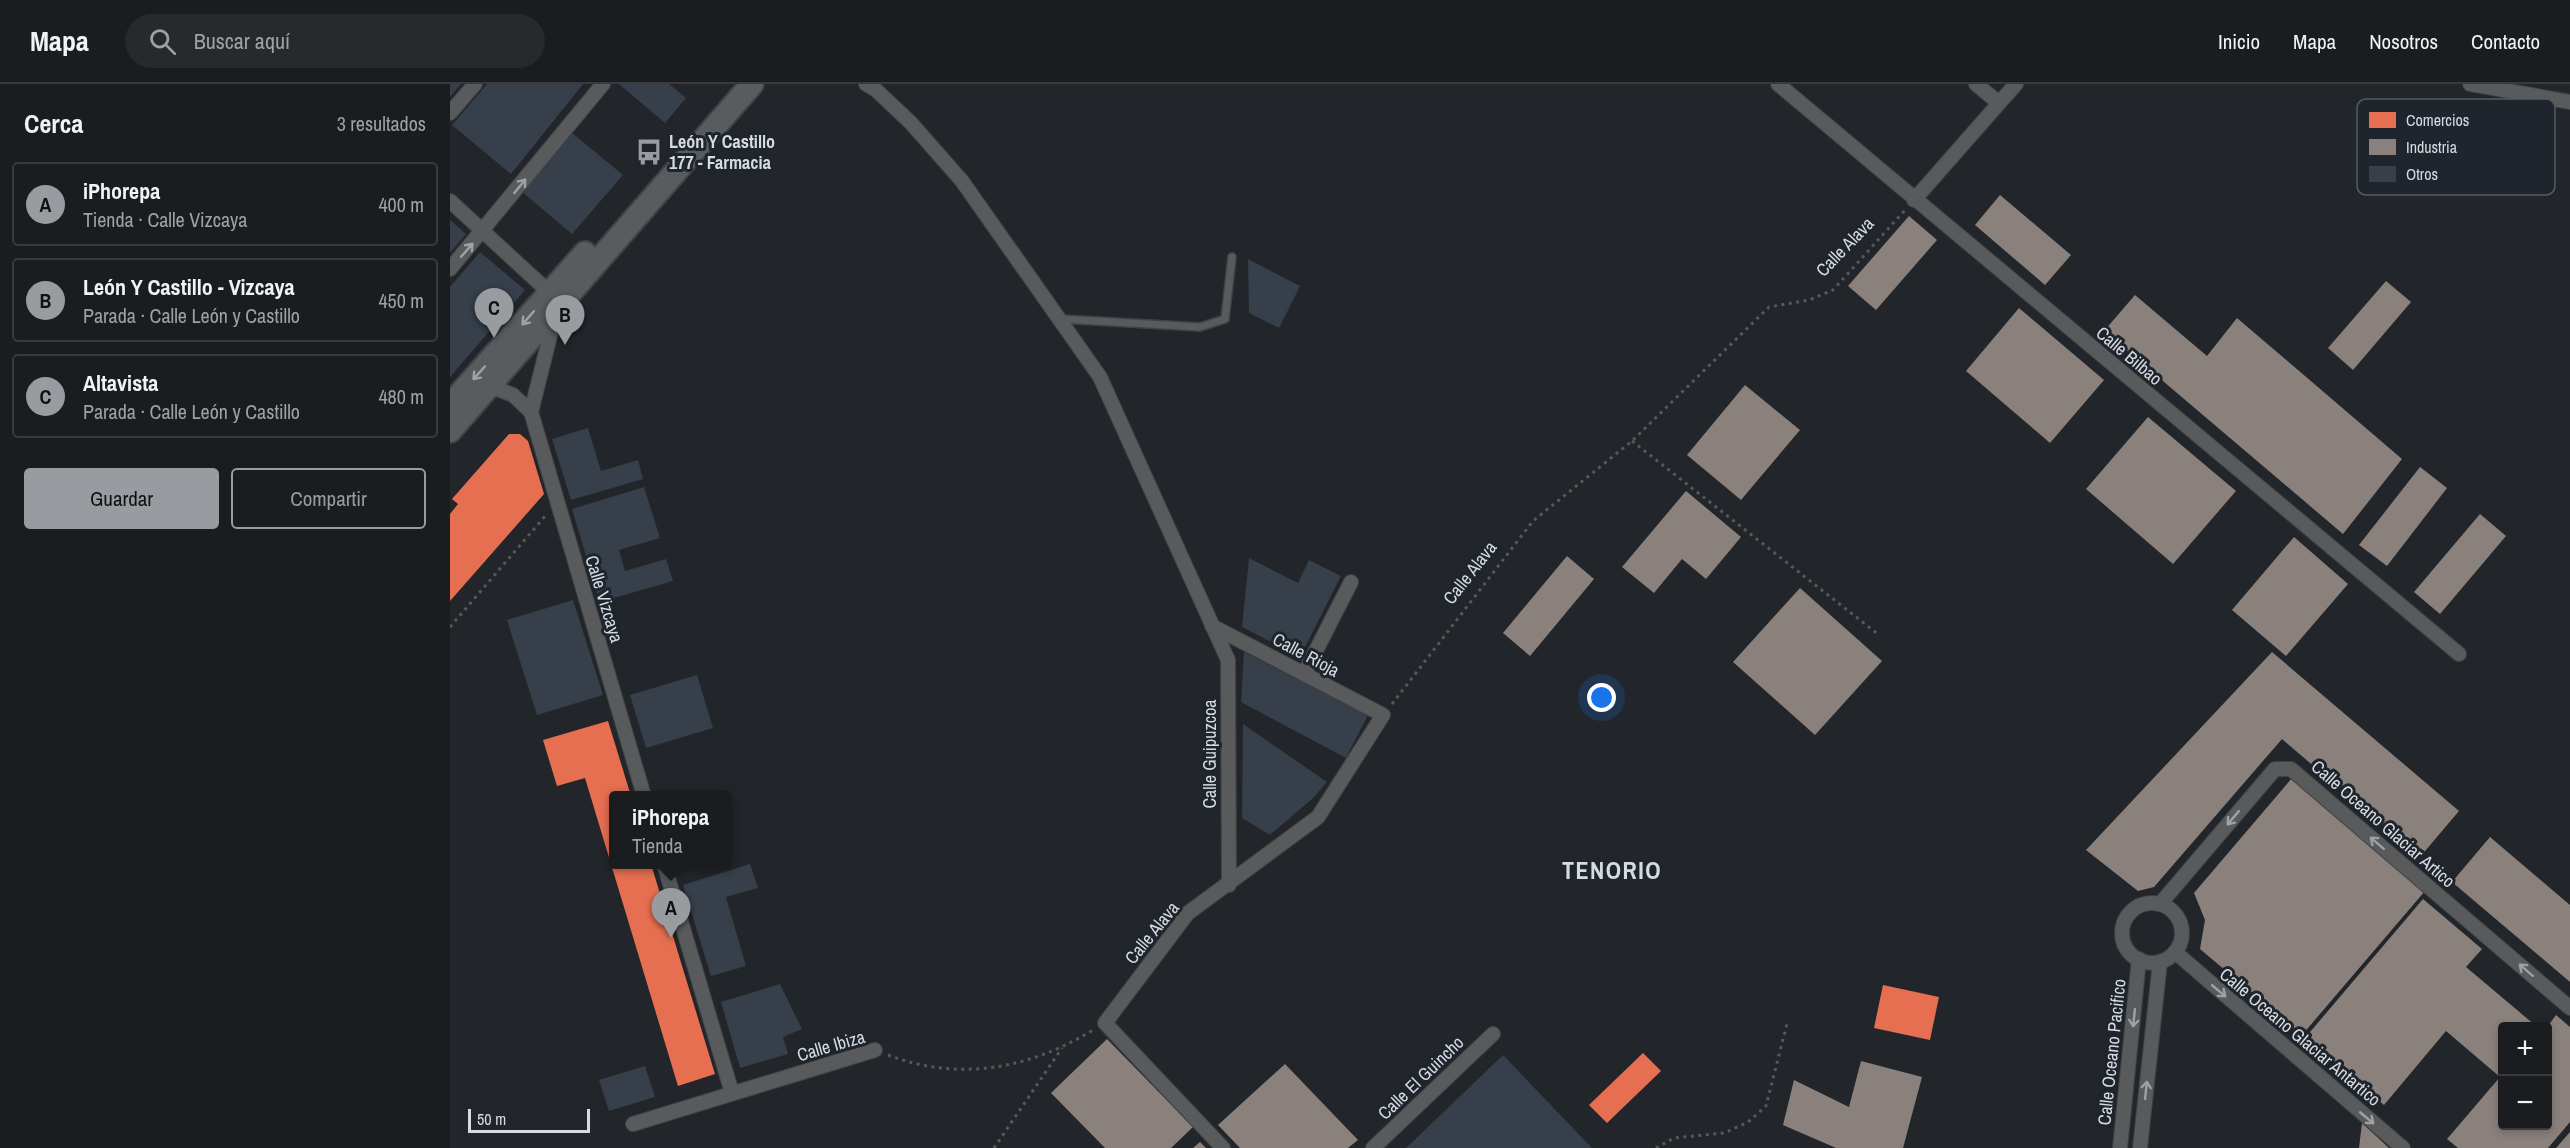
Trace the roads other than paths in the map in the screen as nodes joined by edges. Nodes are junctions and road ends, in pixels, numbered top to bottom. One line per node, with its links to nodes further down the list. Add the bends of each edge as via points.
1 (475, 84): 14 (street)
2 (603, 84): 17 (street, one-way to 2)
3 (731, 84): 20 (main road)
4 (752, 84): 20 (main road)
5 (866, 84): 21 (street, Calle Guipuzcoa, via 911,123 962,181)
6 (1778, 84): 15 (street, Calle Bilbao)
7 (1976, 84): 13 (street)
8 (2016, 84): 13 (street)
9 (2470, 84): 10 (street)
10 (2553, 99)
11 (2555, 99): 12 (street)
12 (2570, 102)
13 (1999, 103): 15 (street)
14 (450, 113)
15 (1914, 200): 30 (street, Calle Bilbao)
16 (450, 201): 17 (street)
17 (483, 231): 19 (street, one-way to 17); 20 (street)
18 (1232, 257): 21 (lane, via 1225,319 1200,327)
19 (450, 269)
20 (553, 301): 22 (street); 23 (main road); 25 (main road, one-way to 25)
21 (1061, 319): 29 (street, Calle Guipuzcoa, via 1100,377)
22 (539, 378): 24 (street); 26 (street)
23 (490, 386): 24 (street); 27 (main road)
24 (513, 395): 26 (street)
25 (450, 405)
26 (531, 412): 33 (street, Calle Vizcaya)
27 (450, 431)
28 (1351, 582): 31 (street)
29 (1212, 626): 31 (street, Calle Rioja); 35 (street, Calle Guipuzcoa, via 1228,660)
30 (2459, 654)
31 (1304, 674): 32 (street, Calle Rioja)
32 (1383, 715): 35 (street, Calle Alava, via 1318,817)
33 (643, 791)
34 (665, 869): 43 (street)
35 (1229, 885): 45 (street, Calle Alava, via 1188,913 1105,1023)
36 (2160, 904): 37 (street, via 2179,919 2181,942); 38 (street, via 2139,906 2124,922 2124,943); 40 (street, Calle Oceano Glaciar Artico, one-way to 36, via 2291,769 2275,769)
37 (2175, 952): 39 (street); 49 (street, Calle Oceano Glaciar Antartico, one-way to 49)
38 (2139, 959): 39 (street); 47 (street, Calle Oceano Pacifico, one-way to 47)
39 (2160, 962): 48 (street, Calle Oceano Pacifico, one-way to 39)
40 (2570, 1008)
41 (1493, 1034): 46 (street, Calle El Guincho)
42 (875, 1050): 43 (street, Calle Ibiza)
43 (732, 1094): 44 (street, Calle Ibiza)
44 (633, 1124)
45 (1223, 1148)
46 (1373, 1148)
47 (2120, 1148)
48 (2140, 1148)
49 (2403, 1148)

